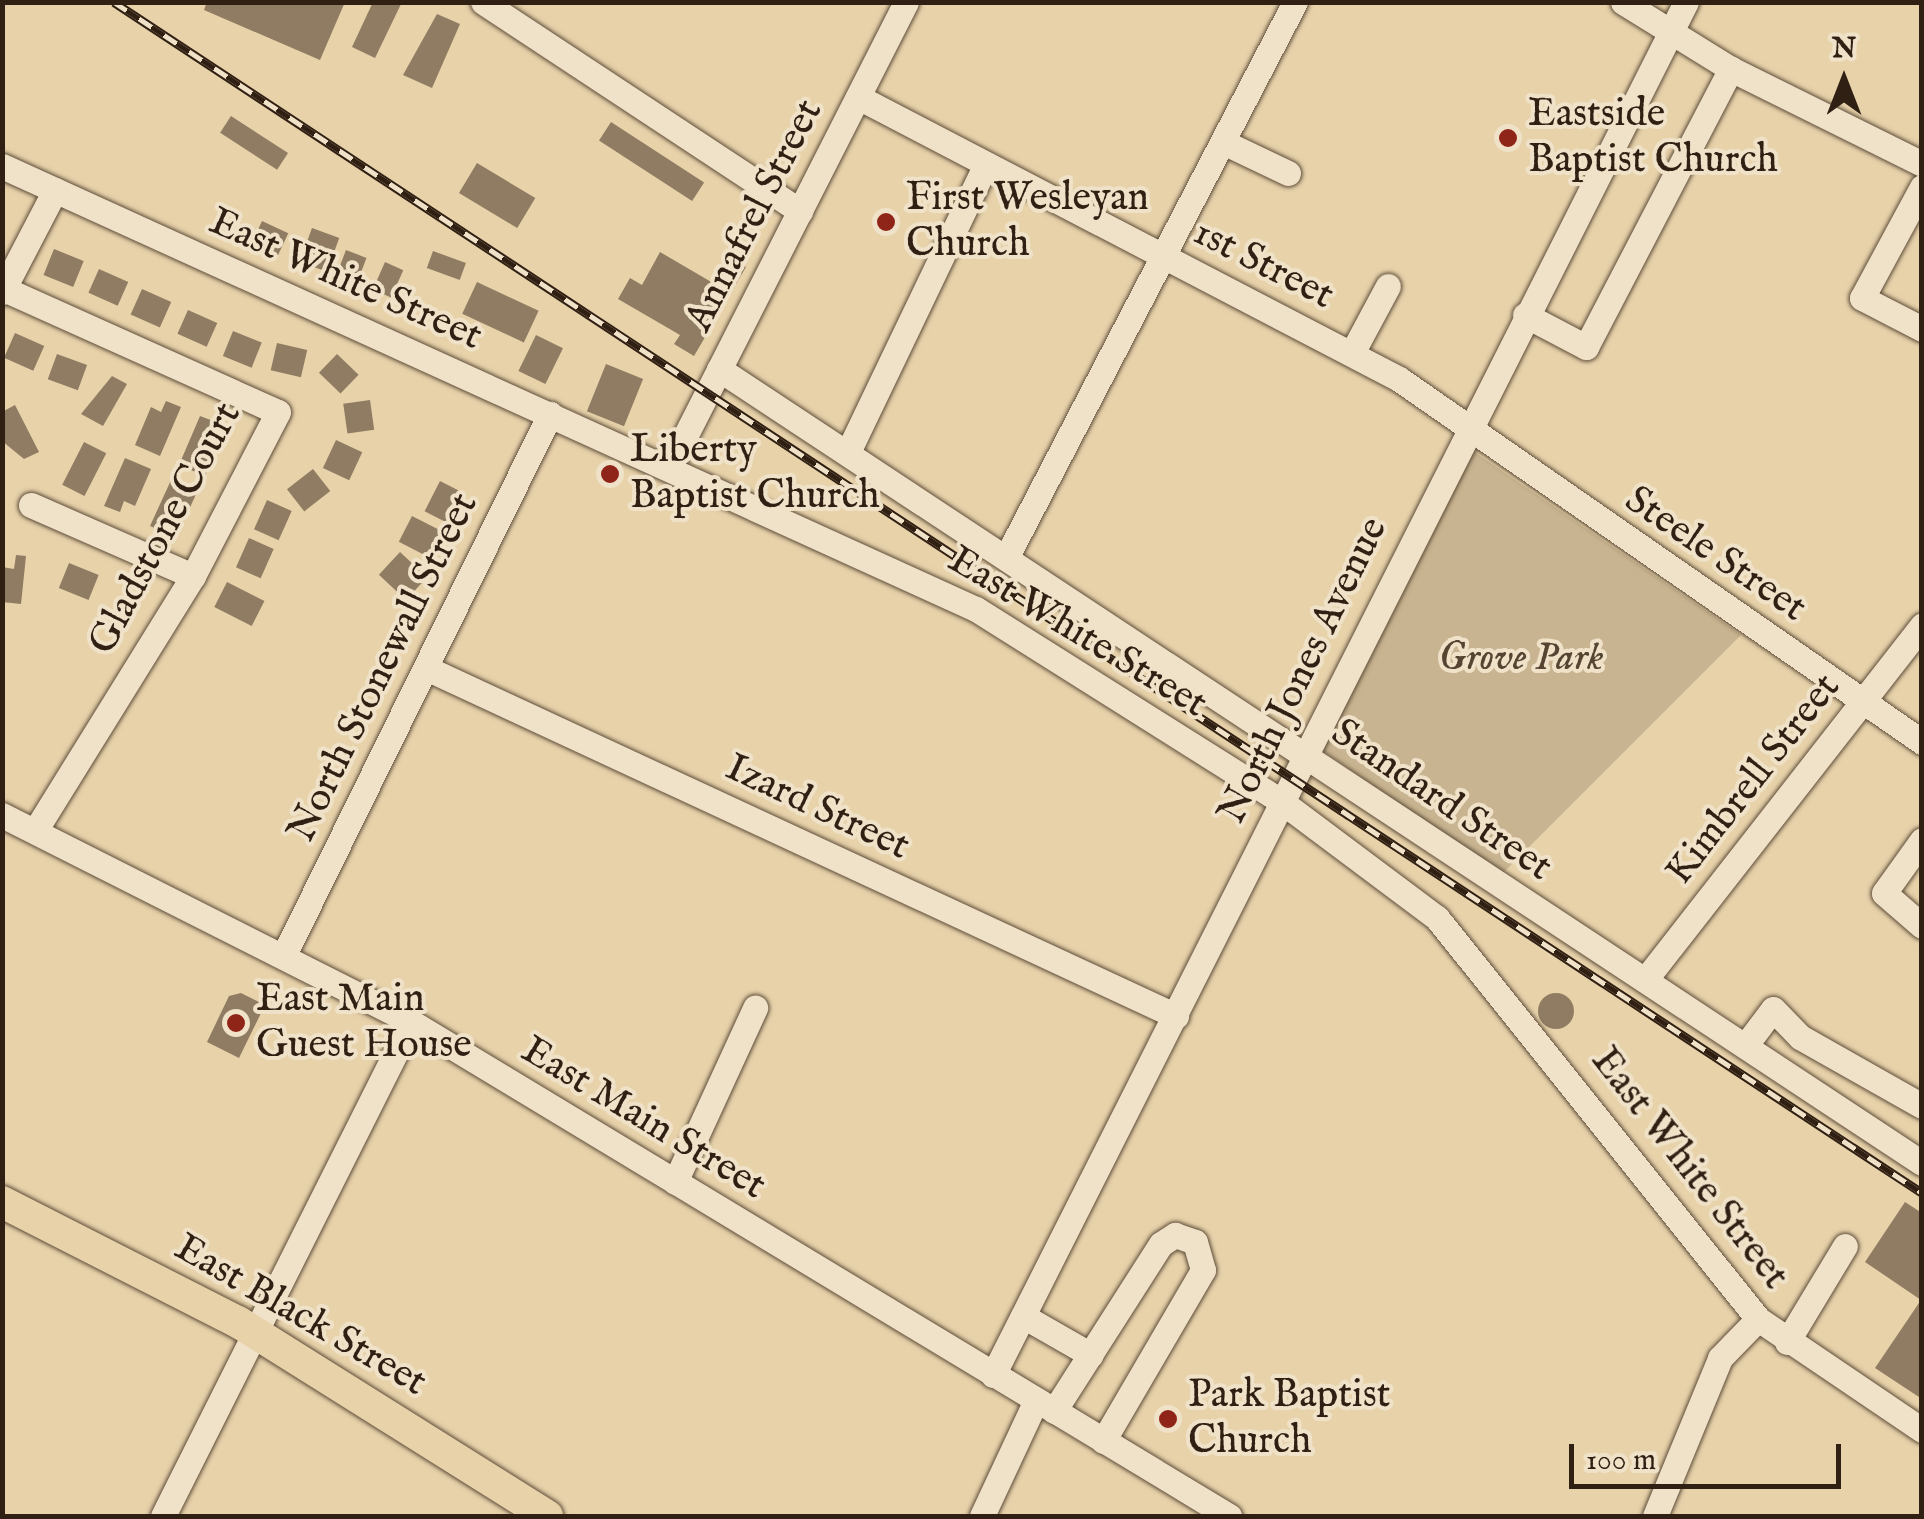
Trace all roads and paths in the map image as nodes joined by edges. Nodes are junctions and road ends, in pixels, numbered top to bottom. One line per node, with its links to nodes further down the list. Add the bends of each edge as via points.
1 (483, 2): 16 (street)
2 (906, 2): 8 (street, Annafrel Street)
3 (1296, 2): 9 (street)
4 (1623, 2): 6 (street)
5 (1686, 2): 6 (street, North Jones Avenue)
6 (1668, 37): 7 (street); 20 (street, North Jones Avenue)
7 (1731, 69): 11 (street); 20 (street, via 1586,347)
8 (858, 97): 10 (street, 1st Street); 16 (street, Annafrel Street)
9 (1222, 142): 13 (street); 17 (street)
10 (986, 164): 17 (street, 1st Street); 26 (street)
11 (1922, 164)
12 (2, 166): 15 (street, East White Street)
13 (1288, 172)
14 (1922, 188): 21 (street, via 1862,298)
15 (55, 190): 19 (street); 24 (street, East White Street)
16 (800, 211): 23 (street, Annafrel Street)
17 (1164, 256): 22 (street, 1st Street); 29 (street)
18 (1388, 286): 22 (street)
19 (3, 290): 30 (street, Gladstone Court, via 278,412)
20 (1526, 315): 25 (street, North Jones Avenue)
21 (1918, 327)
22 (1352, 353): 25 (street, 1st Street)
23 (719, 369): 26 (street, Standard Street); 27 (street, Annafrel Street)
24 (550, 414): 27 (street, East White Street); 32 (street, North Stonewall Street)
25 (1467, 428): 33 (street, Steele Street); 35 (street, North Jones Avenue)
26 (848, 452): 29 (street, Standard Street)
27 (670, 464): 36 (street, East White Street, via 1025,636)
28 (31, 505): 30 (street)
29 (1006, 558): 35 (street, Standard Street)
30 (193, 576): 38 (street, Gladstone Court)
31 (1922, 625): 33 (street, Kimbrell Street)
32 (426, 668): 41 (street, North Stonewall Street); 44 (street, Izard Street)
33 (1862, 703): 34 (street, Steele Street); 42 (street, Kimbrell Street)
34 (1922, 742)
35 (1302, 753): 36 (street, North Jones Avenue); 42 (street, Standard Street)
36 (1282, 802): 44 (street, North Jones Avenue); 53 (street, East White Street, via 1437,918)
37 (2, 815): 38 (street, East Main Street)
38 (34, 831): 41 (street, East Main Street)
39 (1922, 840): 40 (street, via 1884,892)
40 (1922, 926)
41 (284, 956): 45 (street, East Main Street)
42 (1645, 980): 46 (street, Standard Street)
43 (755, 1008): 49 (street)
44 (1176, 1016): 52 (street, North Jones Avenue)
45 (411, 1022): 49 (street, East Main Street); 54 (street)
46 (1745, 1046): 47 (street, via 1773,1008 1800,1037); 48 (street, Standard Street)
47 (1922, 1106)
48 (1920, 1158)
49 (675, 1182): 57 (street, East Main Street)
50 (2, 1202): 54 (main road, East Black Street)
51 (1845, 1246): 55 (street)
52 (1023, 1316): 56 (street); 57 (street, North Jones Avenue)
53 (1758, 1320): 55 (street, East White Street); 65 (street, via 1720,1358)
54 (256, 1332): 61 (street); 62 (main road, East Black Street)
55 (1786, 1342): 59 (street, East White Street)
56 (1091, 1356): 58 (street); 60 (street, via 1161,1244 1175,1235 1195,1242 1203,1270)
57 (993, 1375): 58 (street, East Main Street)
58 (1045, 1406): 60 (street, East Main Street); 63 (street)
59 (1922, 1430)
60 (1103, 1440): 64 (street, East Main Street)
61 (163, 1516)
62 (547, 1516)
63 (982, 1516)
64 (1229, 1516)
65 (1655, 1516)

